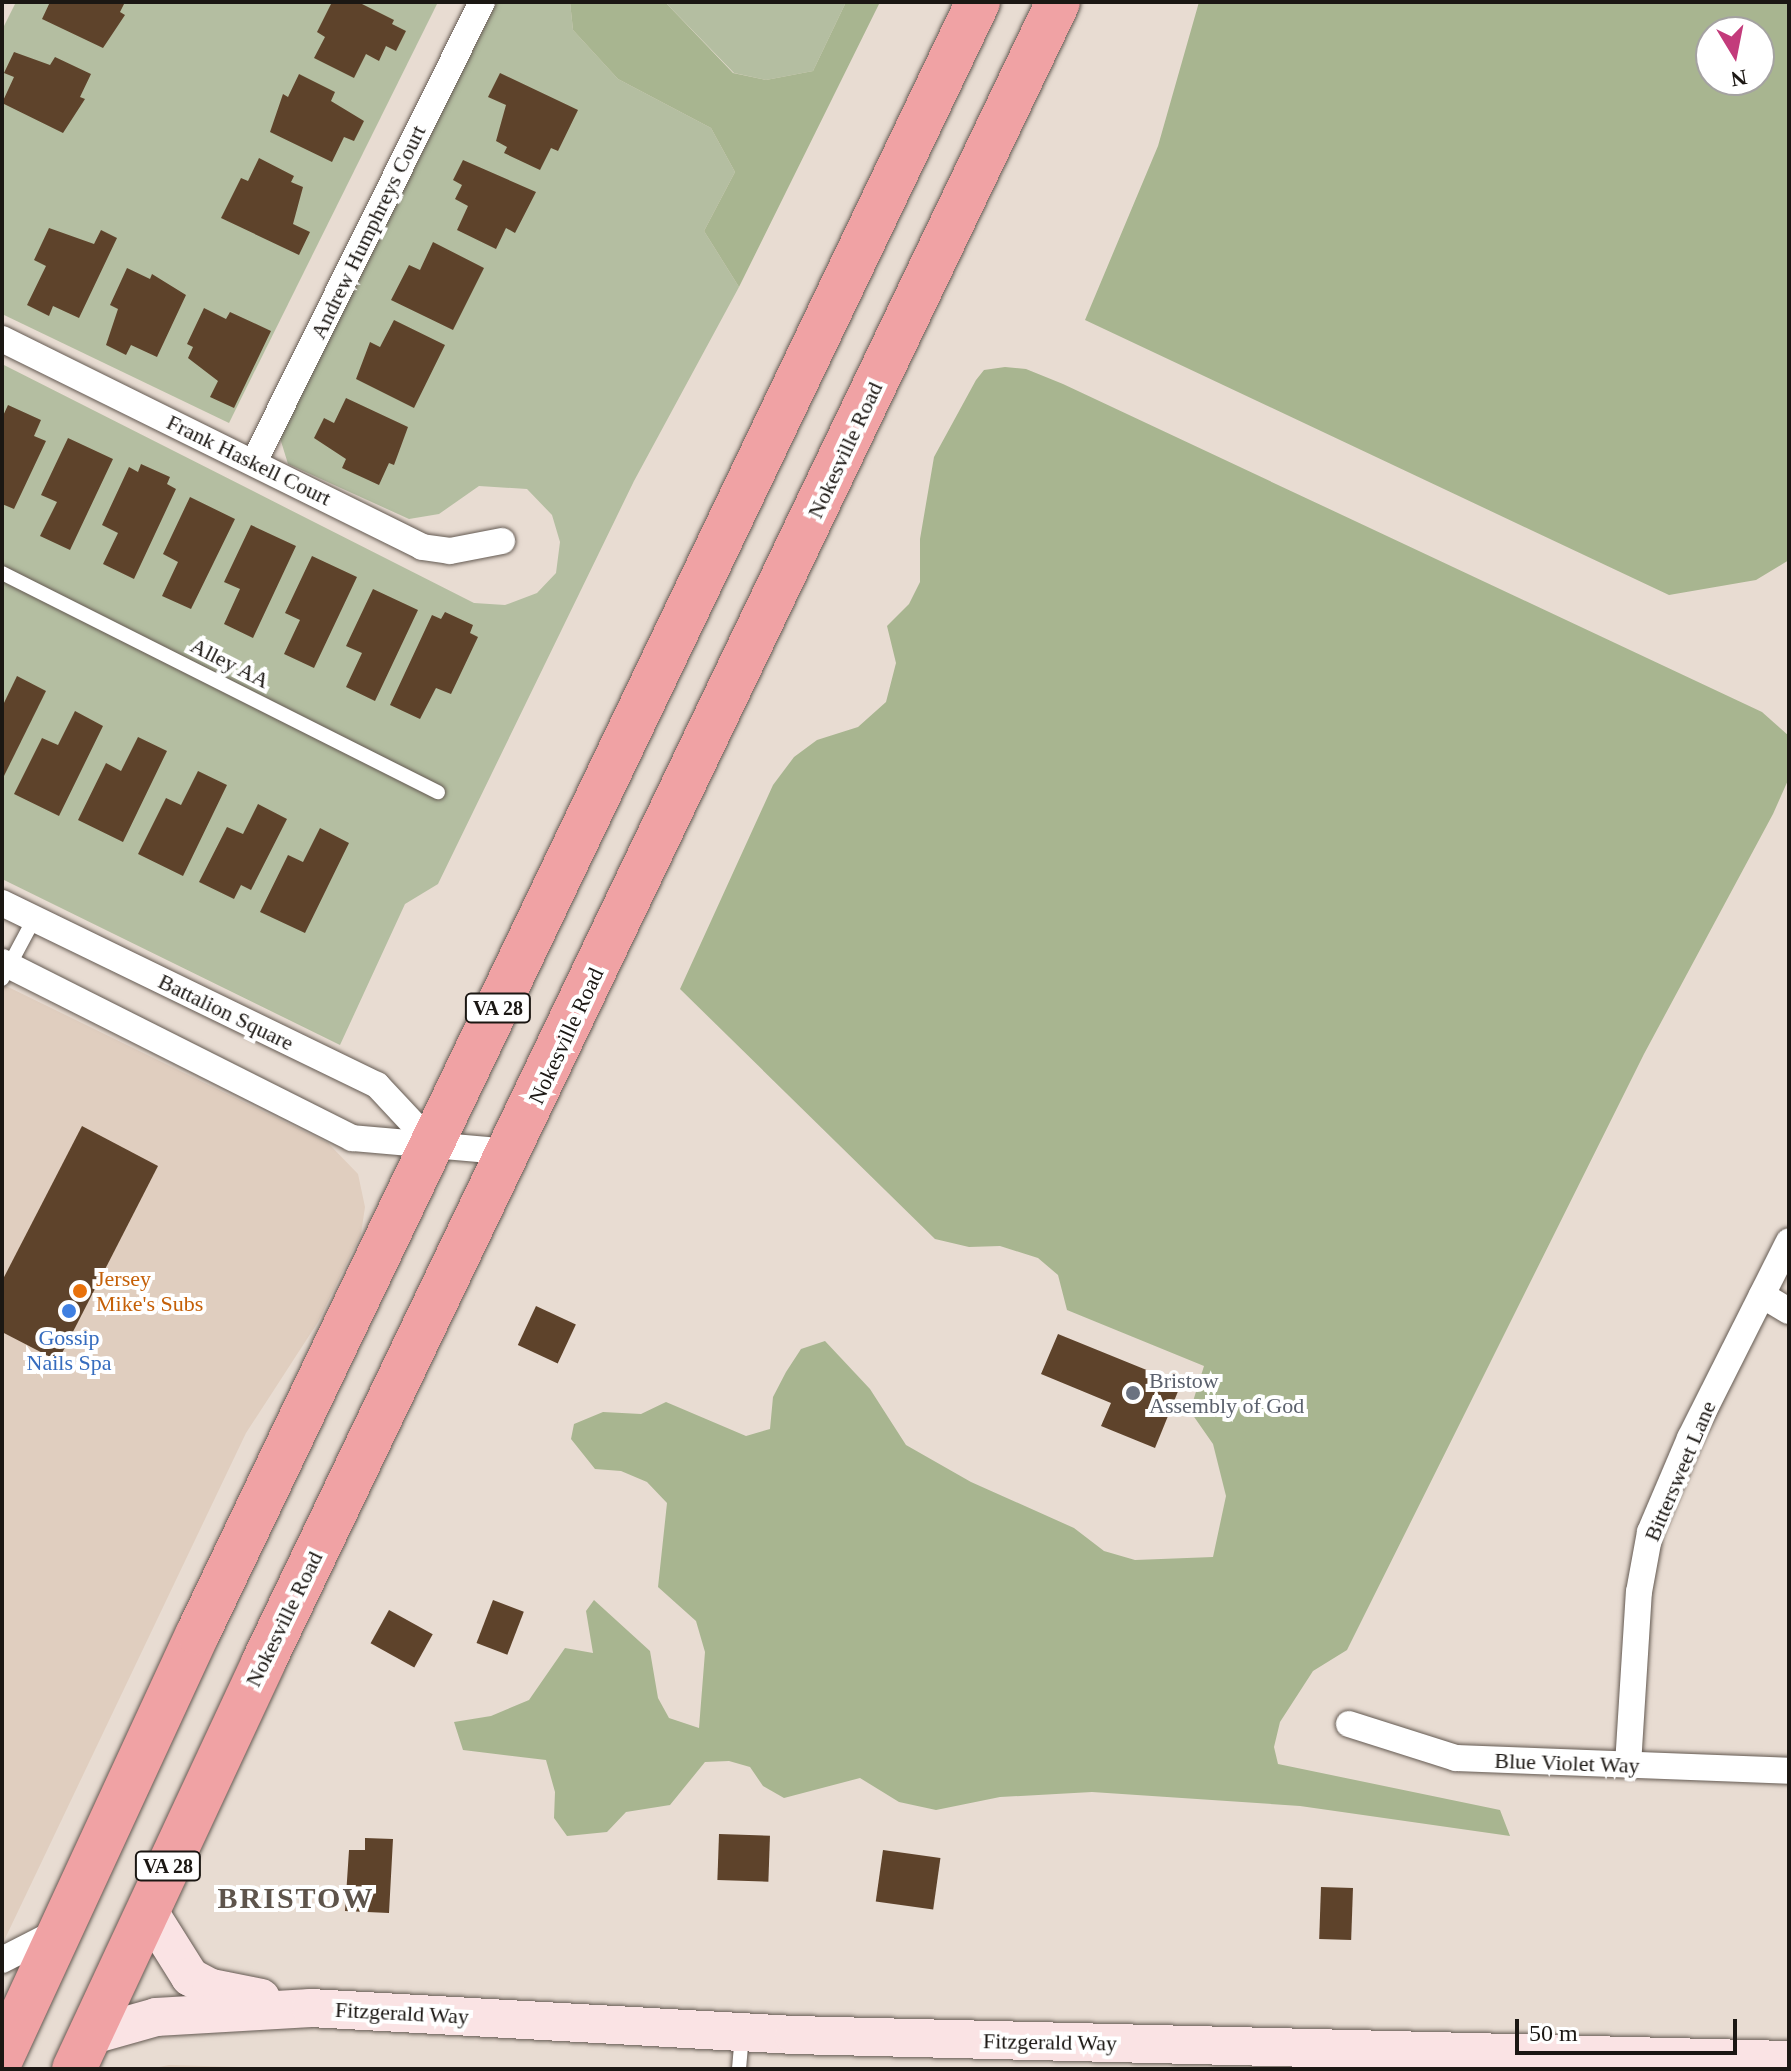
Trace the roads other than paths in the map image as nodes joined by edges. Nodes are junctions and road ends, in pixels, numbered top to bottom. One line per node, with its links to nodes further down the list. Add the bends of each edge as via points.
1 (482, 2): 5 (street, Andrew Humphreys Court)
2 (978, 2): 12 (highway, VA 28)
3 (1058, 2): 13 (highway, Nokesville Road / VA 28)
4 (2, 339): 5 (street, Frank Haskell Court)
5 (254, 462): 6 (street, Frank Haskell Court, via 422,547 450,551)
6 (502, 541)
7 (2, 573): 8 (lane, Alley AA)
8 (438, 792)
9 (2, 903): 10 (street, Battalion Square)
10 (34, 919): 11 (lane); 12 (street, Battalion Square, via 377,1085)
11 (4, 969): 12 (street, via 352,1138)
12 (433, 1145): 13 (street); 21 (highway, VA 28)
13 (511, 1152): 20 (highway, Nokesville Road / VA 28)
14 (1789, 1241): 15 (street, Bittersweet Lane)
15 (1762, 1295): 16 (street); 18 (street, Bittersweet Lane, via 1650,1532 1639,1592)
16 (1789, 1311)
17 (1349, 1724): 18 (street, Blue Violet Way, via 1456,1758)
18 (1628, 1765): 19 (street, Blue Violet Way)
19 (1789, 1771)
20 (148, 1910): 23 (street, Fitzgerald Way, via 190,1977 211,1988); 25 (highway, Nokesville Road / VA 28)
21 (57, 1932): 22 (street); 26 (highway, VA 28)
22 (2, 1960)
23 (311, 2008): 24 (street, Fitzgerald Way); 25 (street, Fitzgerald Way, via 156,2017)
24 (741, 2051): 27 (street, Fitzgerald Way)
25 (82, 2053)
26 (2, 2057)
27 (1789, 2060)

